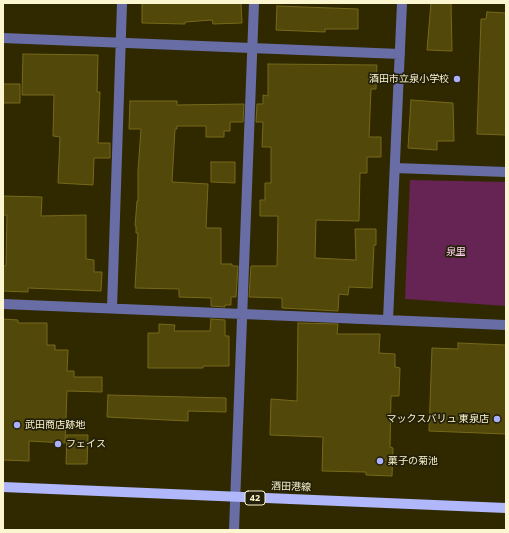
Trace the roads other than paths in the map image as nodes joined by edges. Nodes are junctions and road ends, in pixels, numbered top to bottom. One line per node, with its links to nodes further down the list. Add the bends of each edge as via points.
1 (122, 3): 5 (street)
2 (254, 3): 6 (street)
3 (402, 3): 7 (street)
4 (3, 38): 5 (street)
5 (120, 42): 6 (street); 11 (street)
6 (252, 48): 7 (street); 12 (street)
7 (400, 54): 8 (street)
8 (394, 168): 9 (street); 13 (street)
9 (506, 172)
10 (3, 304): 11 (street)
11 (112, 308): 12 (street)
12 (243, 314): 13 (street); 16 (street)
13 (388, 320): 14 (street)
14 (506, 325)
15 (3, 487): 16 (main road, 酒田港線 / 42)
16 (236, 497): 17 (main road, 酒田港線 / 42); 18 (street)
17 (506, 508)
18 (234, 530)

